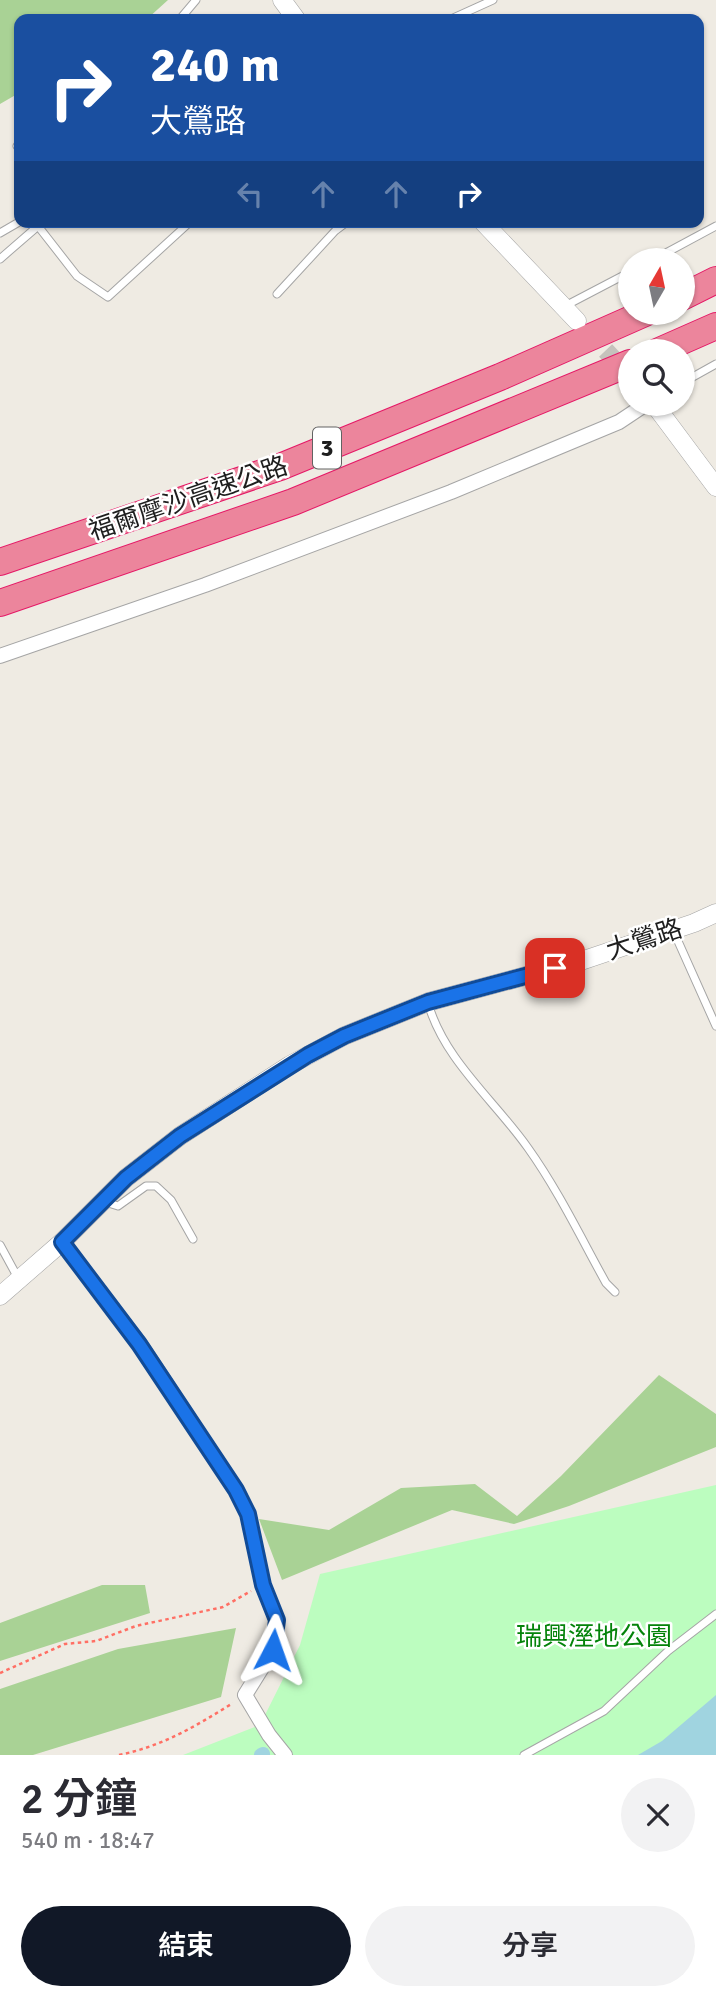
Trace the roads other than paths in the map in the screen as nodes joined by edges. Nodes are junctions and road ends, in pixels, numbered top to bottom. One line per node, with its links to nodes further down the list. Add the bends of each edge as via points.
1 (197, 0): 3 (lane)
2 (493, 0): 4 (lane)
3 (184, 14)
4 (462, 14)
5 (716, 226): 11 (lane)
6 (32, 228): 12 (lane)
7 (39, 228): 8 (lane, via 77,276 108,297)
8 (183, 228)
9 (339, 228): 16 (lane)
10 (489, 228): 17 (street)
11 (675, 248)
12 (0, 259)
13 (618, 278): 17 (lane)
14 (716, 280): 15 (highway)
15 (695, 290)
16 (276, 294)
17 (564, 307): 18 (street)
18 (577, 321)
19 (618, 325): 28 (highway, 福爾摩沙高速公路 / 3, via 280,467)
20 (716, 326): 21 (highway)
21 (686, 339)
22 (716, 364): 24 (lane)
23 (618, 368): 29 (highway, 福爾摩沙高速公路 / 3, via 293,502)
24 (695, 376)
25 (628, 416): 30 (street, via 451,492)
26 (663, 416): 27 (street)
27 (716, 486)
28 (0, 562)
29 (0, 603)
30 (0, 656)
31 (716, 913): 32 (street, 大鶯路)
32 (673, 929): 33 (street, 大鶯路, via 581,961); 34 (lane)
33 (428, 1002): 35 (street, 大鶯路, via 344,1036 290,1065 180,1136); 40 (lane, via 445,1042 528,1148)
34 (716, 1026)
35 (102, 1200): 36 (lane, via 118,1206 146,1186 156,1186 171,1200); 37 (street, 大鶯路)
36 (193, 1239)
37 (62, 1242): 39 (street, 大鶯路); 43 (street, via 139,1344 248,1514 263,1585 277,1620 273,1650 245,1695)
38 (0, 1245): 39 (lane)
39 (18, 1278): 41 (street, 大鶯路)
40 (615, 1292)
41 (0, 1296)
42 (716, 1614): 44 (lane, via 604,1711)
43 (285, 1755)
44 (524, 1755)

